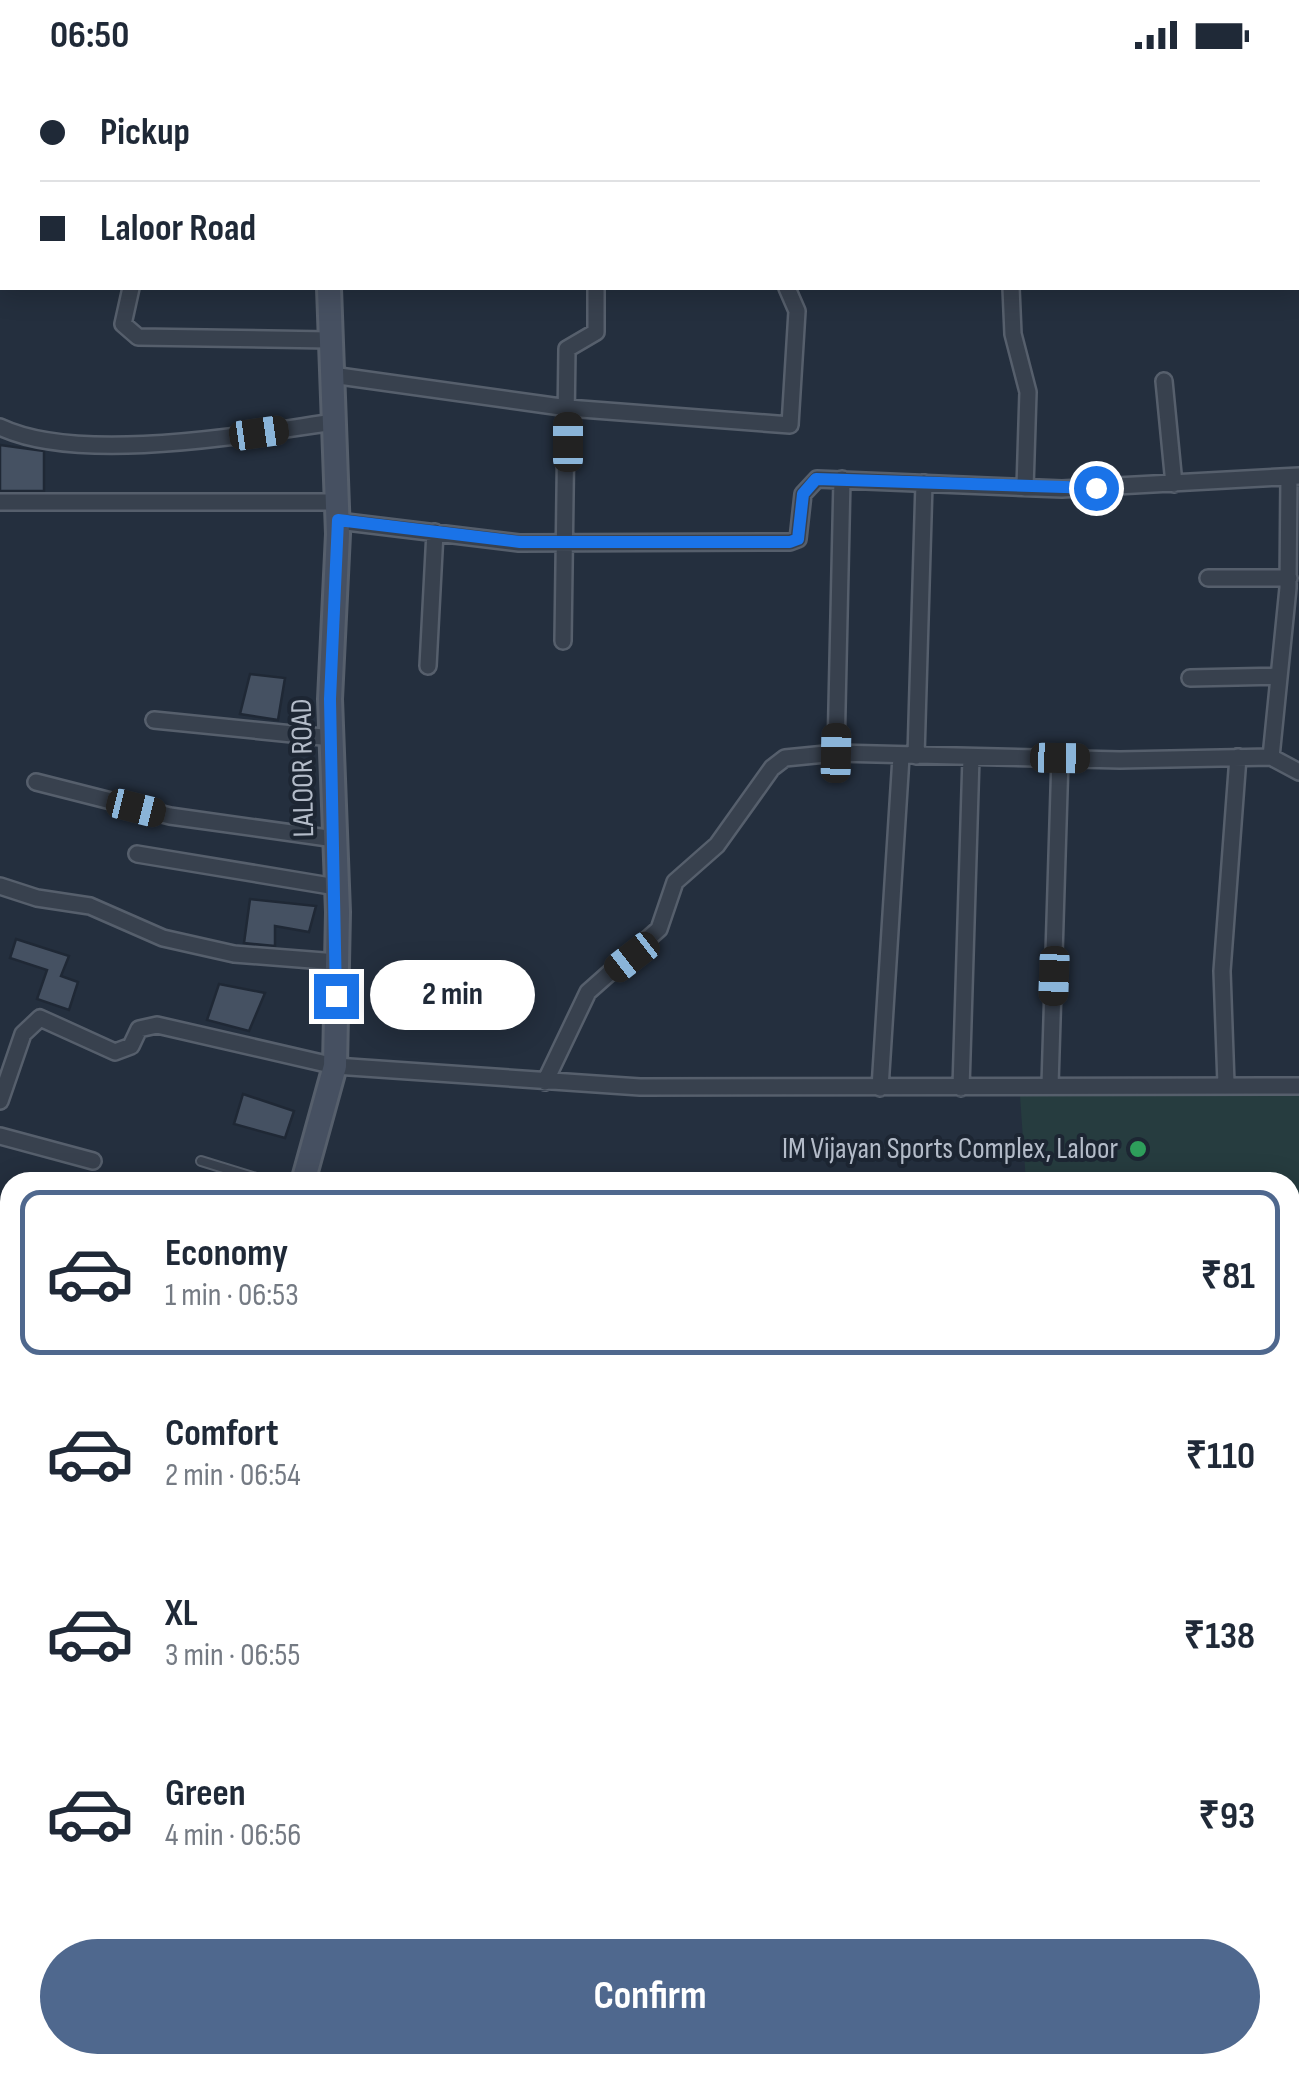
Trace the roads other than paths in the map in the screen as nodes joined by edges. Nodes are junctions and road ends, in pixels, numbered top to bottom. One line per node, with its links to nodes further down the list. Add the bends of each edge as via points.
1 (132, 290): 6 (street, via 123,324 138,337)
2 (329, 290): 6 (street, LALOOR ROAD)
3 (596, 290): 9 (street, via 596,332 567,349)
4 (788, 290): 9 (street, via 797,311 790,425)
5 (1011, 290): 16 (street, via 1012,334 1028,392)
6 (329, 340): 7 (street, LALOOR ROAD)
7 (332, 375): 9 (street); 10 (street, LALOOR ROAD)
8 (1164, 381): 15 (street)
9 (568, 408): 20 (street)
10 (335, 422): 11 (street, via 168,442 85,442); 18 (street, LALOOR ROAD)
11 (1, 430)
12 (1294, 476): 15 (street); 22 (street)
13 (842, 480): 14 (street); 20 (street, via 808,484 798,539 790,542); 29 (street)
14 (924, 483): 16 (street); 30 (street)
15 (1174, 484): 16 (street)
16 (1025, 488)
17 (0, 502): 18 (street)
18 (338, 512): 19 (street); 28 (street, LALOOR ROAD)
19 (435, 532): 20 (street); 24 (street)
20 (567, 543): 23 (street)
21 (1208, 578): 22 (street)
22 (1288, 578): 25 (street)
23 (563, 642)
24 (428, 666)
25 (1279, 676): 26 (street); 33 (street)
26 (1190, 678)
27 (154, 720): 28 (street)
28 (332, 738): 37 (street, LALOOR ROAD)
29 (836, 753): 30 (street); 43 (street, via 784,758 772,768 717,846 675,882 659,929 588,992)
30 (909, 756): 31 (street); 47 (street)
31 (971, 757): 34 (street); 48 (street)
32 (1238, 757): 33 (street); 34 (street); 44 (street, via 1222,972)
33 (1271, 757): 35 (street)
34 (1060, 758): 45 (street)
35 (1299, 772)
36 (36, 782): 37 (street, via 170,816)
37 (334, 839): 40 (street, LALOOR ROAD)
38 (137, 854): 40 (street)
39 (0, 886): 41 (street, via 90,906 181,942 278,960)
40 (336, 887): 41 (street, LALOOR ROAD)
41 (337, 962): 42 (street, LALOOR ROAD)
42 (335, 1066): 43 (street); 49 (street, via 156,1025 139,1029 131,1046 114,1052 40,1018 23,1034); 54 (street, LALOOR ROAD)
43 (545, 1082): 47 (street)
44 (1226, 1084): 45 (street); 46 (street)
45 (1050, 1085): 48 (street)
46 (1299, 1086)
47 (880, 1088): 48 (street)
48 (961, 1088)
49 (0, 1101)
50 (0, 1136): 52 (street)
51 (201, 1161): 53 (lane)
52 (94, 1162)
53 (237, 1172)
54 (306, 1172)

